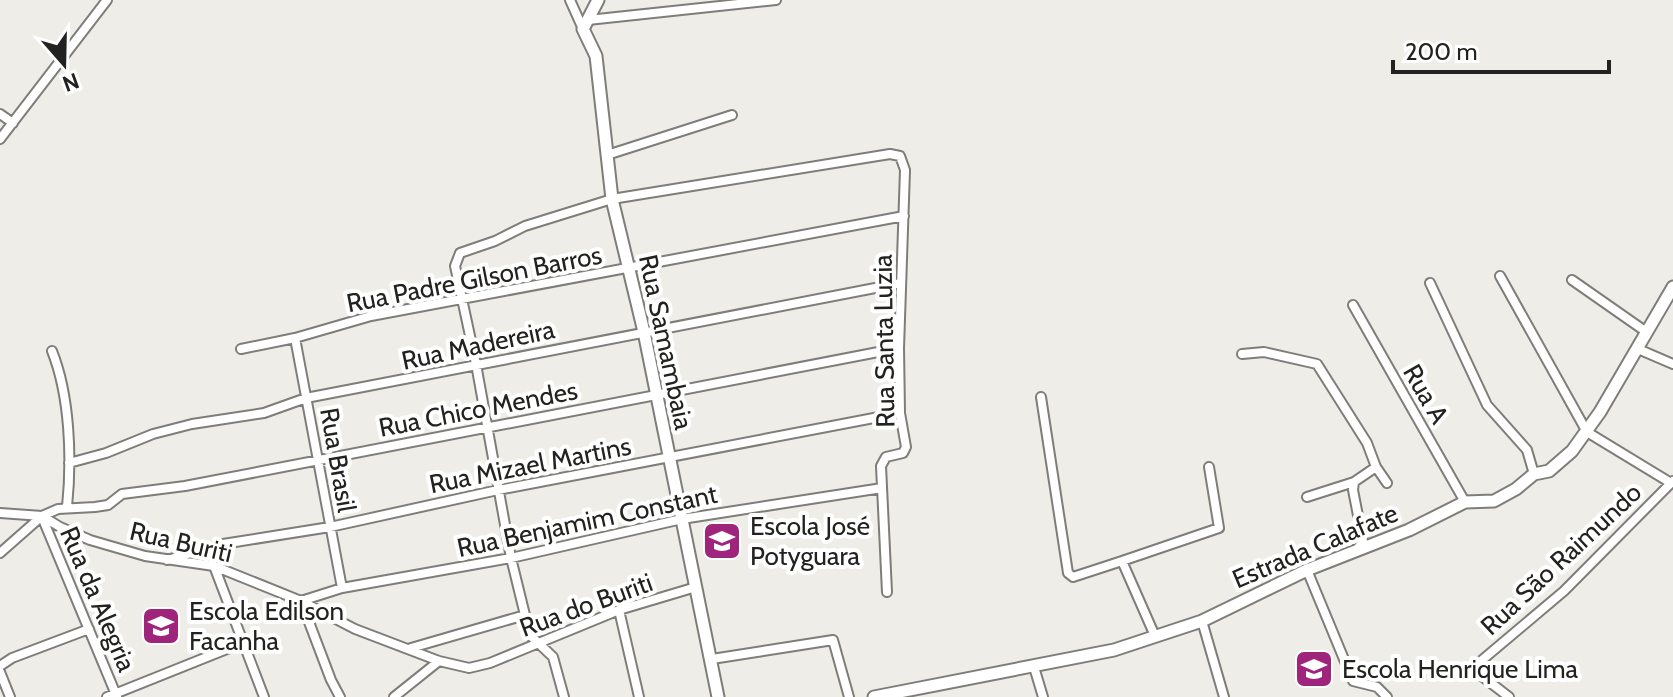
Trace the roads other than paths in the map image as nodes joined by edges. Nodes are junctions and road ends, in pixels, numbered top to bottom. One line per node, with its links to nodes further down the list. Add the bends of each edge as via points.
1 (107, 0): 11 (street)
2 (570, 0): 8 (street, Rua Samambaia)
3 (598, 0): 8 (street)
4 (672, 0): 7 (street)
5 (776, 0): 6 (street)
6 (738, 3): 7 (street)
7 (666, 12): 8 (street)
8 (586, 24): 13 (street, Rua Samambaia, via 596,56)
9 (0, 114): 11 (street)
10 (732, 115): 13 (street)
11 (13, 123): 12 (street)
12 (0, 139)
13 (607, 155): 14 (street, Rua Samambaia)
14 (612, 199): 15 (street, Rua Santa Luzia, via 890,154 900,156 905,170); 16 (street, Rua Samambaia); 22 (street, via 460,253 455,261)
15 (904, 216): 16 (street, Rua Padre Gilson Barros); 19 (street, Rua Santa Luzia)
16 (629, 270): 22 (street, Rua Padre Gilson Barros); 25 (street, Rua Samambaia)
17 (1500, 276): 39 (street)
18 (1572, 280): 24 (street)
19 (901, 283): 25 (street, Rua Madereira); 27 (street, Rua Santa Luzia)
20 (1430, 283): 45 (street, via 1487,405 1527,450)
21 (1673, 287): 24 (street, Estrada Calafate)
22 (462, 300): 26 (street, Rua Padre Gilson Barros, via 371,316); 32 (street)
23 (1353, 305): 52 (street, Rua A)
24 (1645, 331): 29 (street, Estrada Calafate)
25 (644, 332): 32 (street, Rua Madereira); 34 (street, Rua Samambaia)
26 (295, 338): 28 (street, Rua Padre Gilson Barros); 36 (street, Rua Brasil)
27 (899, 348): 34 (street, Rua Chico Mendes); 37 (street, Rua Santa Luzia)
28 (241, 349)
29 (1638, 349): 33 (street); 39 (street, Estrada Calafate)
30 (52, 351): 42 (street, via 61,373)
31 (1242, 354): 44 (street, via 1264,352 1317,364 1367,443)
32 (476, 364): 36 (street, Rua Madereira); 38 (street)
33 (1673, 364)
34 (656, 395): 38 (street, Rua Chico Mendes); 40 (street, Rua Samambaia)
35 (1041, 397): 62 (street, via 1068,571 1073,577)
36 (306, 398): 41 (street, Rua Brasil); 42 (street, Rua Madereira, via 264,413 153,434)
37 (900, 413): 40 (street, Rua Mizael Martins); 49 (street, Rua Santa Luzia, via 906,447 883,460)
38 (486, 427): 41 (street, Rua Chico Mendes); 50 (street)
39 (1587, 432): 45 (street, Estrada Calafate, via 1549,471); 47 (street)
40 (669, 459): 50 (street, Rua Mizael Martins); 56 (street, Rua Samambaia)
41 (317, 460): 53 (street, Rua Chico Mendes, via 122,494 108,505); 57 (street, Rua Brasil)
42 (69, 463): 53 (street)
43 (1209, 467): 62 (street, via 1218,529)
44 (1376, 467): 46 (street); 48 (street)
45 (1534, 474): 52 (street, Estrada Calafate, via 1494,501)
46 (1354, 482): 51 (street); 58 (street, via 1363,541)
47 (1672, 482): 97 (street, Rua São Raimundo, via 1564,591 1475,666)
48 (1387, 483)
49 (882, 488): 56 (street, Rua Benjamim Constant); 67 (street, Rua Santa Luzia)
50 (498, 490): 57 (street, Rua Mizael Martins); 60 (street)
51 (1307, 497)
52 (1465, 502): 58 (street, Estrada Calafate)
53 (67, 507): 55 (street, Rua Chico Mendes)
54 (0, 513): 55 (street)
55 (42, 516): 59 (street); 61 (street, Rua Buriti, via 90,540); 72 (street, Rua da Alegria)
56 (682, 519): 60 (street, Rua Benjamim Constant); 65 (street, Rua Samambaia)
57 (330, 527): 61 (street, Rua Mizael Martins, via 223,544); 66 (street, Rua Brasil)
58 (1358, 548): 64 (street, Estrada Calafate)
59 (0, 553)
60 (511, 558): 66 (street, Rua Benjamim Constant); 70 (street)
61 (167, 560): 63 (street, Rua Buriti)
62 (1122, 561): 73 (street)
63 (214, 566): 68 (street, Rua Buriti); 75 (street)
64 (1307, 570): 71 (street, Estrada Calafate); 96 (street, via 1353,681 1377,687)
65 (696, 587): 69 (street, Rua do Buriti); 77 (street, Rua Samambaia)
66 (342, 588): 68 (street, Rua Benjamim Constant)
67 (887, 592)
68 (301, 601): 76 (street, Rua Buriti, via 355,629); 87 (street)
69 (619, 610): 74 (street, Rua do Buriti); 90 (street)
70 (525, 615): 74 (street, via 532,637); 76 (street)
71 (1202, 621): 73 (street, Estrada Calafate); 95 (street)
72 (89, 629): 80 (street); 83 (street, Rua da Alegria)
73 (1155, 636): 81 (street, Estrada Calafate)
74 (540, 641): 79 (street, Rua do Buriti); 89 (street, via 558,668)
75 (242, 643): 83 (street); 86 (street)
76 (411, 648): 78 (street, Rua Buriti)
77 (712, 659): 91 (street, Rua Samambaia); 92 (street, via 833,640)
78 (439, 661): 79 (street, Rua Buriti, via 469,668); 88 (street)
79 (490, 663)
80 (0, 666)
81 (1034, 667): 84 (street, Estrada Calafate); 94 (street)
82 (0, 672): 85 (street)
83 (113, 696)
84 (890, 696): 93 (street, Estrada Calafate)
85 (10, 697)
86 (264, 697)
87 (340, 697)
88 (394, 697)
89 (564, 697)
90 (639, 697)
91 (718, 697)
92 (849, 697)
93 (874, 697)
94 (1043, 697)
95 (1224, 697)
96 (1387, 697)
97 (1509, 697)

